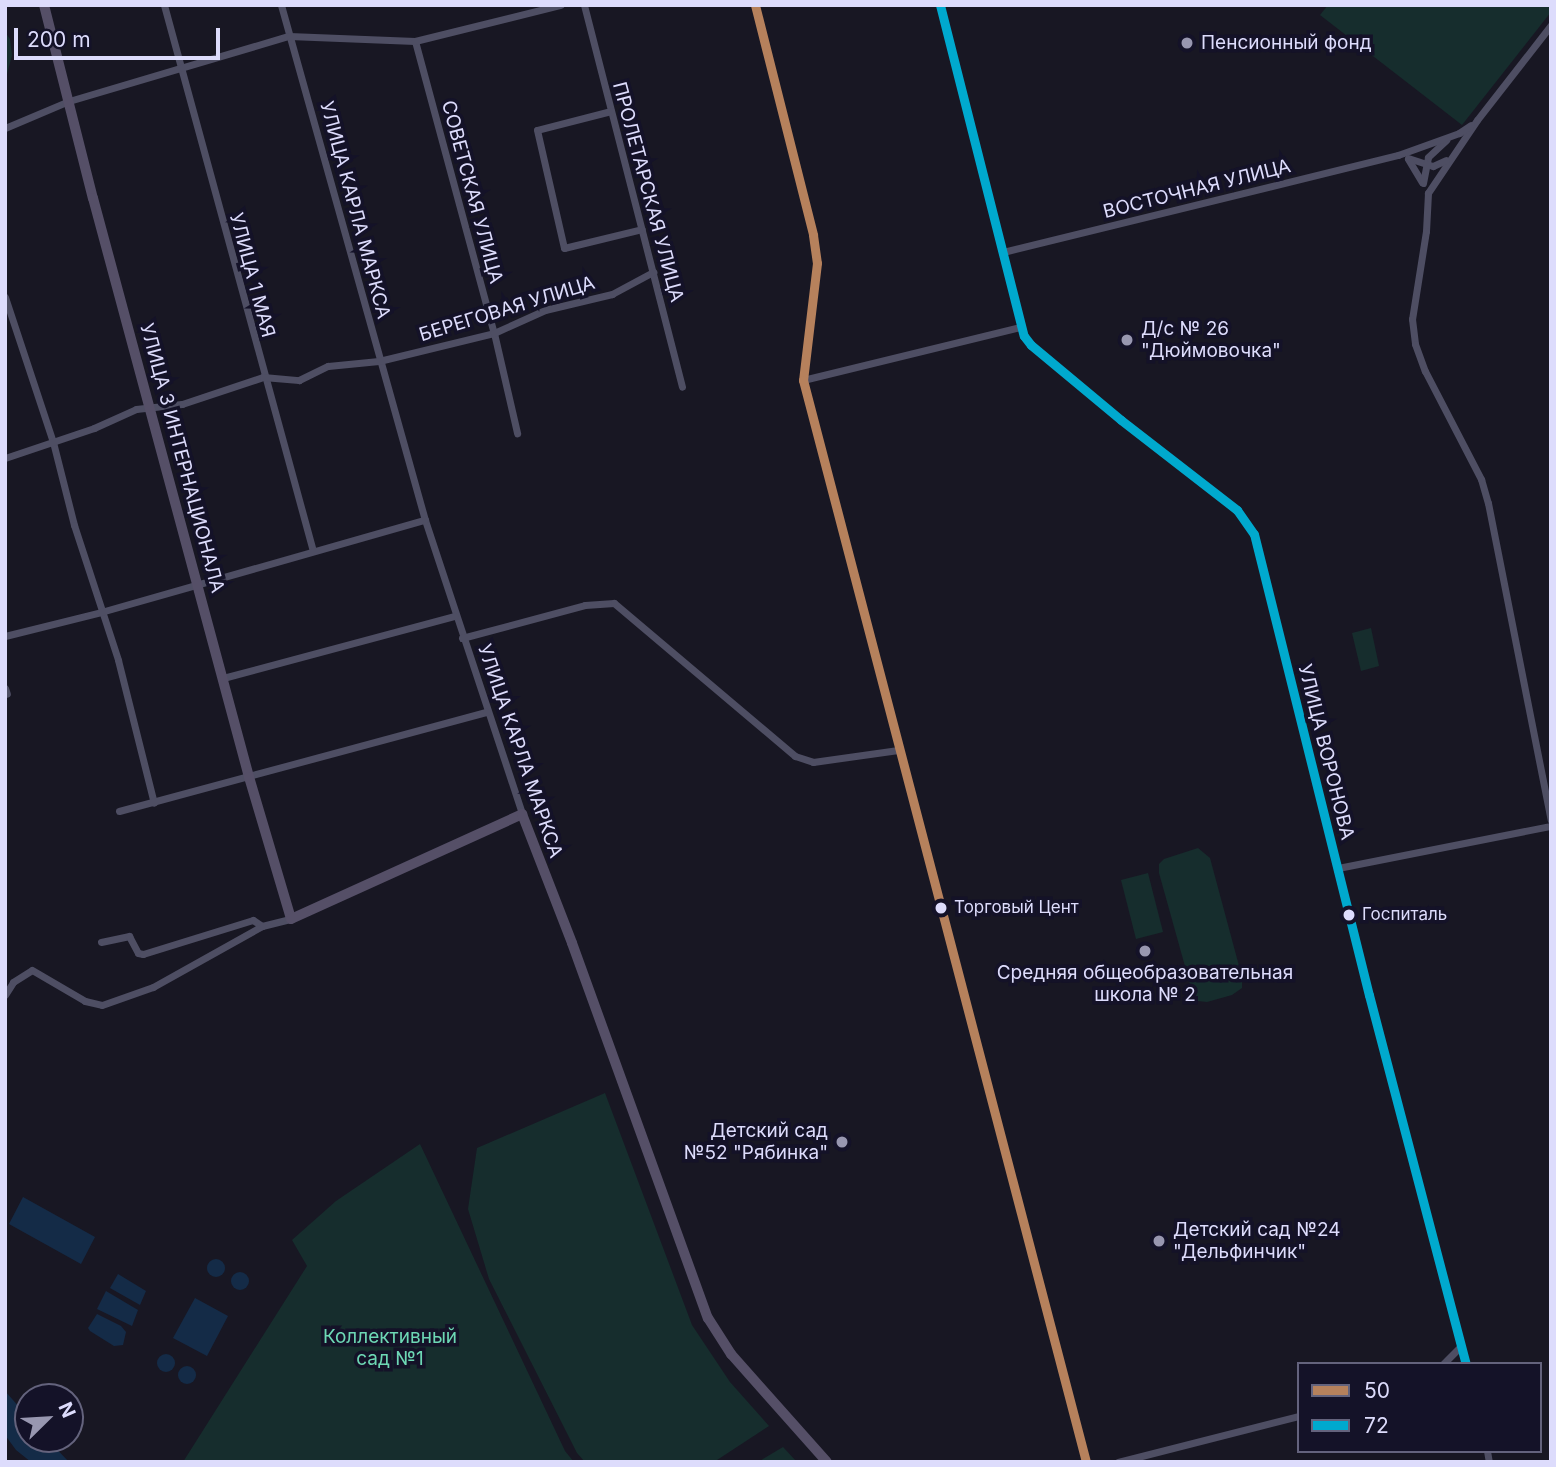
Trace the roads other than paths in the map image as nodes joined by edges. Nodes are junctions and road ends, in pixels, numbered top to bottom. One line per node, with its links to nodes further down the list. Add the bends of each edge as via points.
1 (44, 5): 12 (main road, УЛИЦА 3 ИНТЕРНАЦИОНАЛА)
2 (163, 5): 11 (street, УЛИЦА 1 МАЯ)
3 (281, 5): 9 (street, УЛИЦА КАРЛА МАРКСА)
4 (561, 5): 10 (street)
5 (584, 5): 13 (street, ПРОЛЕТАРСКАЯ УЛИЦА)
6 (753, 5): 35 (street, via 817,263)
7 (940, 5): 28 (street, УЛИЦА ВОРОНОВА)
8 (1551, 25): 14 (street)
9 (289, 36): 10 (street); 11 (street); 33 (street, УЛИЦА КАРЛА МАРКСА)
10 (415, 41): 32 (street, СОВЕТСКАЯ УЛИЦА)
11 (180, 68): 12 (street); 34 (street, УЛИЦА 1 МАЯ)
12 (69, 101): 15 (street); 37 (main road, УЛИЦА 3 ИНТЕРНАЦИОНАЛА)
13 (611, 111): 27 (street, ПРОЛЕТАРСКАЯ УЛИЦА); 27 (street, via 537,130 564,248)
14 (1478, 120): 16 (street); 18 (street)
15 (6, 128)
16 (1456, 134): 17 (street, ВОСТОЧНАЯ УЛИЦА); 19 (street)
17 (1413, 148): 19 (street); 20 (street, ВОСТОЧНАЯ УЛИЦА)
18 (1457, 149): 22 (street); 24 (street)
19 (1433, 151): 22 (street); 23 (street)
20 (1398, 155): 21 (street); 28 (street, ВОСТОЧНАЯ УЛИЦА)
21 (1408, 158): 23 (street); 25 (street)
22 (1441, 164): 23 (street); 24 (street)
23 (1426, 166): 25 (street)
24 (1440, 173): 26 (street)
25 (1423, 183): 26 (street)
26 (1427, 193): 55 (street, via 1426,232 1412,319 1415,344 1481,479 1488,503)
27 (642, 229): 29 (street, ПРОЛЕТАРСКАЯ УЛИЦА)
28 (1003, 252): 31 (street, УЛИЦА ВОРОНОВА)
29 (653, 272): 32 (street, БЕРЕГОВАЯ УЛИЦА, via 612,294 545,310); 36 (street, ПРОЛЕТАРСКАЯ УЛИЦА)
30 (5, 297): 39 (street)
31 (1020, 327): 35 (street); 57 (street, УЛИЦА ВОРОНОВА, via 1031,345 1249,523)
32 (494, 333): 33 (street, БЕРЕГОВАЯ УЛИЦА); 38 (street, СОВЕТСКАЯ УЛИЦА)
33 (379, 361): 34 (street, БЕРЕГОВАЯ УЛИЦА, via 328,366 299,380); 41 (street, УЛИЦА КАРЛА МАРКСА)
34 (263, 377): 37 (street, БЕРЕГОВАЯ УЛИЦА, via 231,390); 42 (street, УЛИЦА 1 МАЯ)
35 (803, 380): 50 (street)
36 (682, 387)
37 (150, 410): 39 (street, БЕРЕГОВАЯ УЛИЦА, via 136,409); 43 (main road, УЛИЦА 3 ИНТЕРНАЦИОНАЛА)
38 (517, 433)
39 (53, 442): 40 (street, БЕРЕГОВАЯ УЛИЦА); 44 (street)
40 (5, 458)
41 (425, 520): 42 (street); 45 (street, УЛИЦА КАРЛА МАРКСА)
42 (313, 551): 43 (street)
43 (199, 584): 44 (street); 48 (main road, УЛИЦА 3 ИНТЕРНАЦИОНАЛА)
44 (101, 612): 46 (street); 52 (street, via 118,660)
45 (455, 616): 47 (street, УЛИЦА КАРЛА МАРКСА); 48 (street)
46 (5, 636)
47 (462, 638): 49 (street, УЛИЦА КАРЛА МАРКСА); 50 (street, via 585,605 614,603 795,757 813,762)
48 (223, 678): 51 (main road, УЛИЦА 3 ИНТЕРНАЦИОНАЛА)
49 (487, 712): 51 (street); 54 (street, УЛИЦА КАРЛА МАРКСА)
50 (898, 750): 67 (street)
51 (249, 777): 52 (street); 58 (main road, УЛИЦА 3 ИНТЕРНАЦИОНАЛА)
52 (154, 803): 53 (street)
53 (118, 811)
54 (522, 814): 58 (main road); 66 (main road, УЛИЦА КАРЛА МАРКСА, via 708,1318 731,1354)
55 (1551, 820)
56 (1551, 826): 57 (street)
57 (1338, 868): 62 (street, УЛИЦА ВОРОНОВА)
58 (290, 919): 59 (street)
59 (262, 926): 60 (street, via 253,920 143,954 129,936); 61 (street, via 153,988 102,1005 32,970 13,982)
60 (101, 942)
61 (5, 995)
62 (1461, 1346): 63 (street); 64 (street, УЛИЦА ВОРОНОВА)
63 (1446, 1362)
64 (1465, 1362)
65 (1297, 1417): 68 (street)
66 (827, 1462)
67 (1086, 1462)
68 (1118, 1462)

